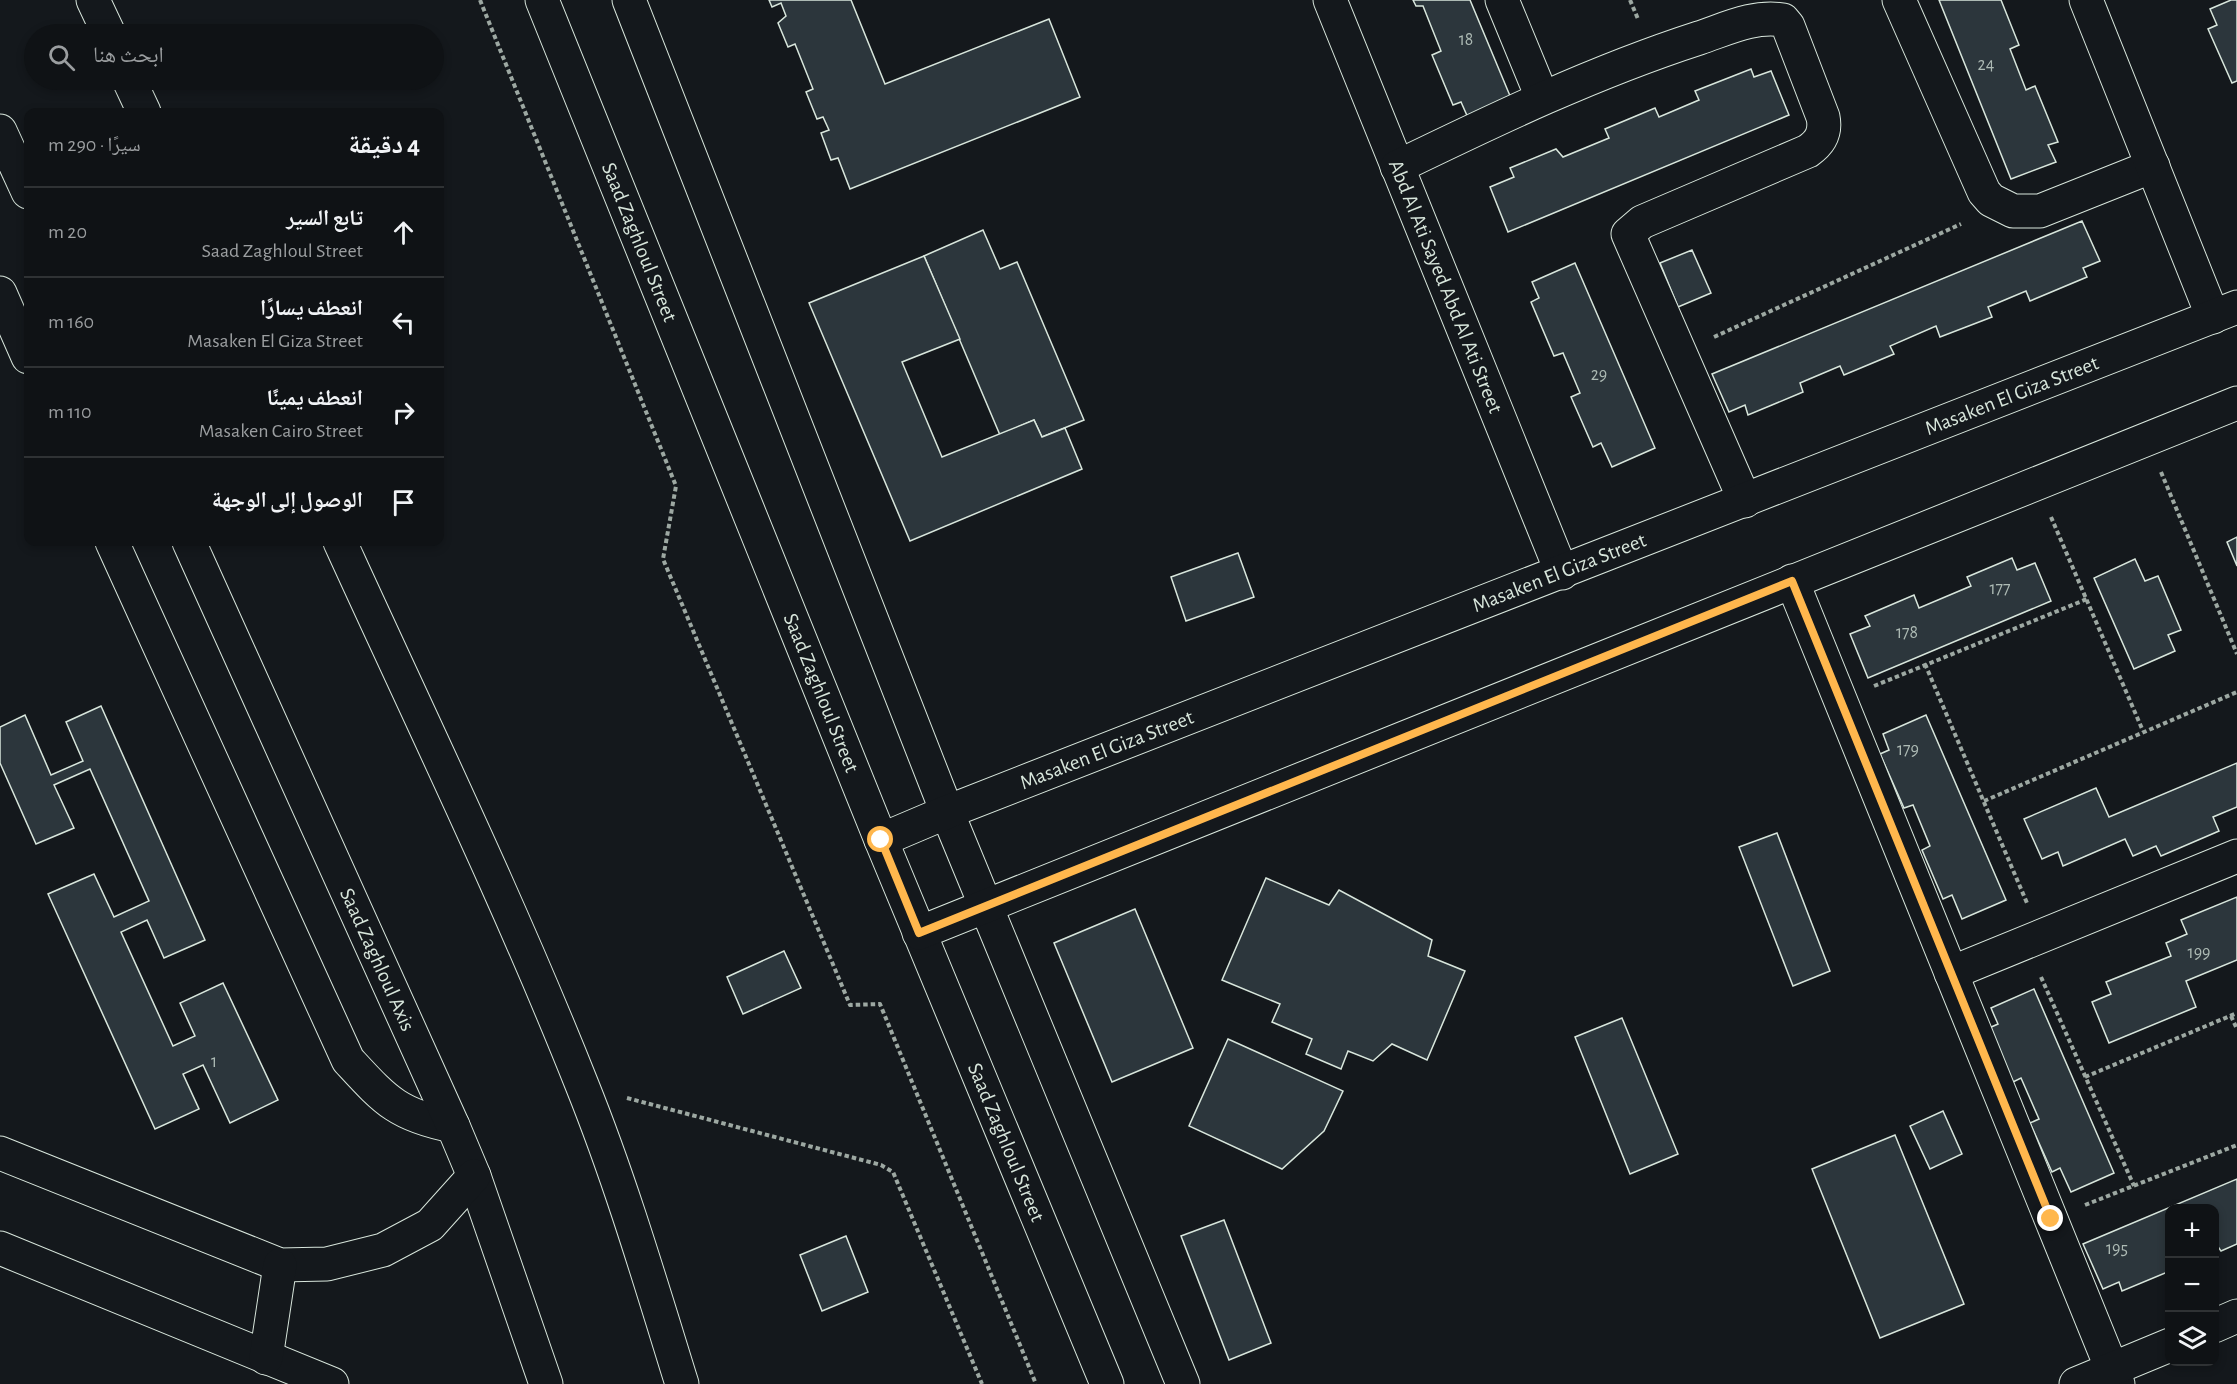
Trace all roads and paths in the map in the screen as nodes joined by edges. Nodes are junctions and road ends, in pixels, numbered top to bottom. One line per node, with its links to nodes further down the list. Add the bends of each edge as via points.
1 (93, 0): 9 (street)
2 (480, 0): 67 (path, via 676,486 663,559 850,1005 880,1004)
3 (542, 0): 39 (street, Saad Zaghloul Street)
4 (629, 0): 38 (street)
5 (1330, 0): 15 (street, Abd Al Ati Sayed Abd Al Ati Street)
6 (1502, 0): 11 (street)
7 (1899, 0): 17 (street, via 1984,192)
8 (2086, 0): 14 (street)
9 (104, 24)
10 (134, 90): 12 (street)
11 (1542, 97): 15 (street); 21 (street, via 1652,53 1757,19 1783,20 1788,26 1823,117 1820,141 1808,151 1642,222 1628,234)
12 (142, 108)
13 (0, 131): 16 (street)
14 (2153, 166): 17 (street, via 2040,211 2013,211); 19 (street)
15 (1398, 167): 29 (street, Abd Al Ati Sayed Abd Al Ati Street)
16 (24, 183)
17 (2001, 206): 21 (path)
18 (0, 293): 20 (street)
19 (2225, 312): 25 (street, Masaken El Giza Street)
20 (24, 348)
21 (1678, 354): 25 (street)
22 (2237, 404): 23 (street)
23 (2149, 441): 24 (street); 32 (path)
24 (2037, 485): 30 (street); 31 (path)
25 (1745, 501): 29 (street, Masaken El Giza Street)
26 (114, 546): 50 (street, via 348,1060 384,1099 421,1119)
27 (191, 546): 50 (street, Saad Zaghloul Axis)
28 (342, 546): 49 (street, via 530,958)
29 (1562, 573): 38 (street, Masaken El Giza Street)
30 (1792, 581): 35 (street); 41 (street)
31 (2087, 599): 33 (path); 36 (path)
32 (2237, 654)
33 (1925, 664): 35 (path); 37 (path)
34 (2237, 692): 36 (path)
35 (1841, 701): 44 (street)
36 (2143, 731): 37 (path)
37 (1984, 801): 43 (path)
38 (947, 812): 39 (street, Masaken El Giza Street); 41 (street)
39 (881, 840): 42 (street, Saad Zaghloul Street)
40 (2237, 856): 43 (street)
41 (987, 907): 42 (street); 69 (street)
42 (919, 933): 68 (street, Saad Zaghloul Street)
43 (2034, 940): 44 (street); 48 (path)
44 (1952, 973): 55 (street)
45 (2237, 1014): 46 (path)
46 (2231, 1016): 47 (path); 48 (path)
47 (2237, 1029)
48 (2085, 1077): 54 (path)
49 (583, 1087): 65 (street); 66 (path, via 881,1165 893,1172)
50 (453, 1126): 53 (street, Saad Zaghloul Axis)
51 (2237, 1145): 54 (path)
52 (0, 1153): 57 (street)
53 (474, 1176): 57 (street, via 430,1225 383,1250 327,1264); 64 (street, Saad Zaghloul Axis)
54 (2134, 1186): 55 (path)
55 (2051, 1219): 62 (street)
56 (0, 1248): 61 (street)
57 (280, 1265): 61 (street)
58 (2237, 1316): 59 (street)
59 (2219, 1324)
60 (2165, 1347): 62 (street)
61 (266, 1358): 63 (street)
62 (2116, 1377): 70 (street)
63 (332, 1384)
64 (546, 1384)
65 (682, 1384)
66 (982, 1384)
67 (1036, 1384)
68 (1107, 1384)
69 (1183, 1384)
70 (2076, 1384)

